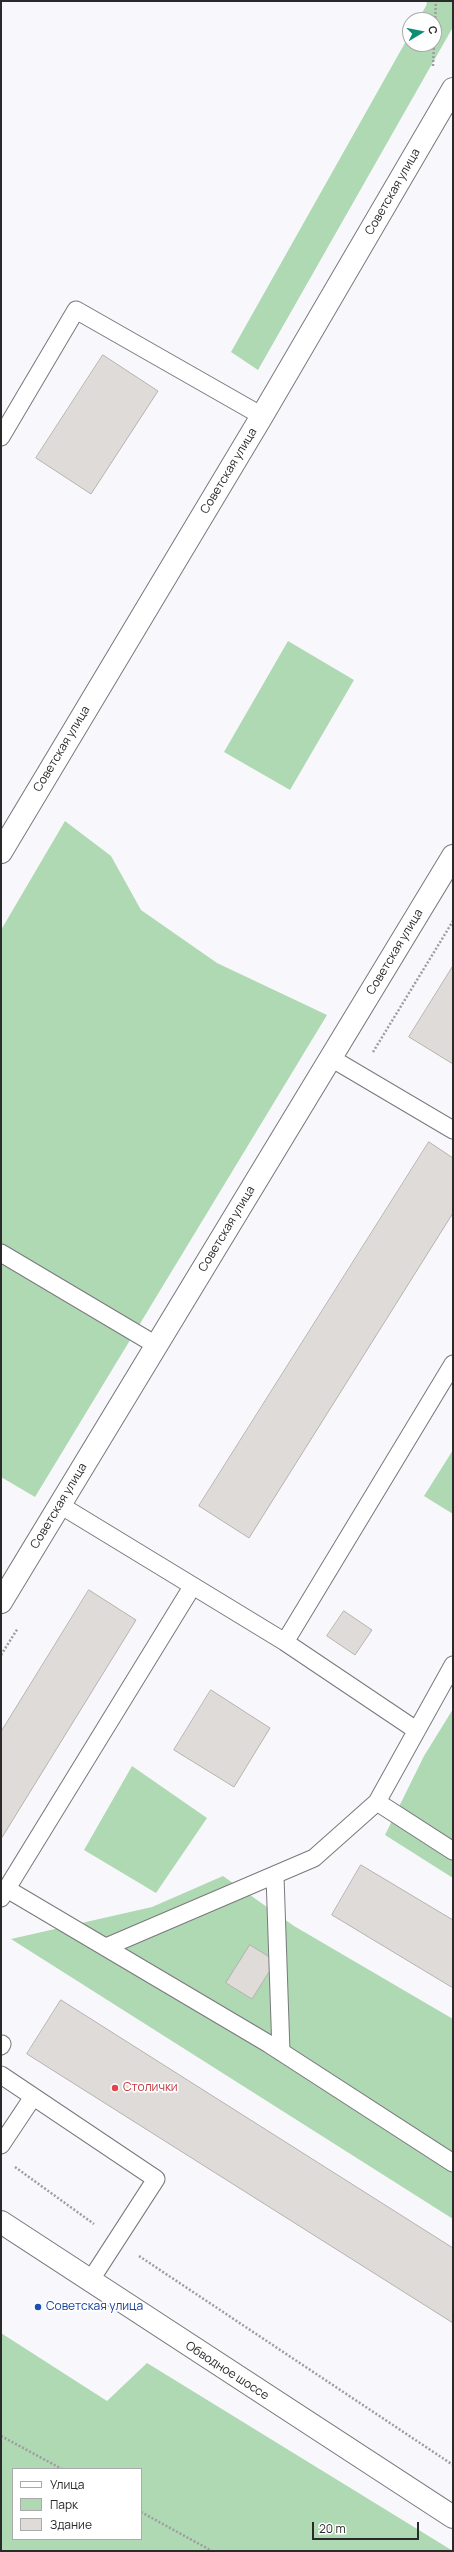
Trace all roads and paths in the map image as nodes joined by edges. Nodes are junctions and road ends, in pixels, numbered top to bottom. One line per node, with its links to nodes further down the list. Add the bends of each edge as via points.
1 (436, 1): 2 (path)
2 (433, 71)
3 (453, 89): 4 (street, Советская улица)
4 (262, 416): 5 (lane, via 76,310); 6 (street, Советская улица)
5 (1, 437)
6 (1, 852)
7 (453, 856): 8 (street, Советская улица)
8 (331, 1058): 9 (lane); 11 (street, Советская улица)
9 (453, 1130)
10 (1, 1253): 11 (lane)
11 (156, 1345): 13 (street, Советская улица)
12 (453, 1364): 16 (lane)
13 (60, 1505): 14 (lane); 15 (street, Советская улица)
14 (192, 1587): 16 (lane); 22 (lane)
15 (1, 1602)
16 (285, 1642): 18 (lane)
17 (453, 1665): 18 (lane)
18 (416, 1730): 19 (lane)
19 (377, 1802): 20 (lane); 21 (lane, via 314,1858)
20 (453, 1851)
21 (275, 1876): 23 (lane); 24 (lane)
22 (4, 1893): 23 (lane)
23 (106, 1947): 24 (lane)
24 (281, 2052): 28 (lane)
25 (1, 2075): 26 (lane)
26 (33, 2097): 27 (lane); 31 (lane, via 156,2179)
27 (1, 2146)
28 (453, 2163)
29 (14, 2166): 31 (path)
30 (1, 2222): 32 (street, Обводное шоссе)
31 (116, 2240): 32 (lane); 34 (path)
32 (90, 2281): 37 (street, Обводное шоссе)
33 (1, 2436): 35 (path)
34 (453, 2465)
35 (60, 2468)
36 (142, 2513): 38 (path)
37 (453, 2517)
38 (212, 2551)

